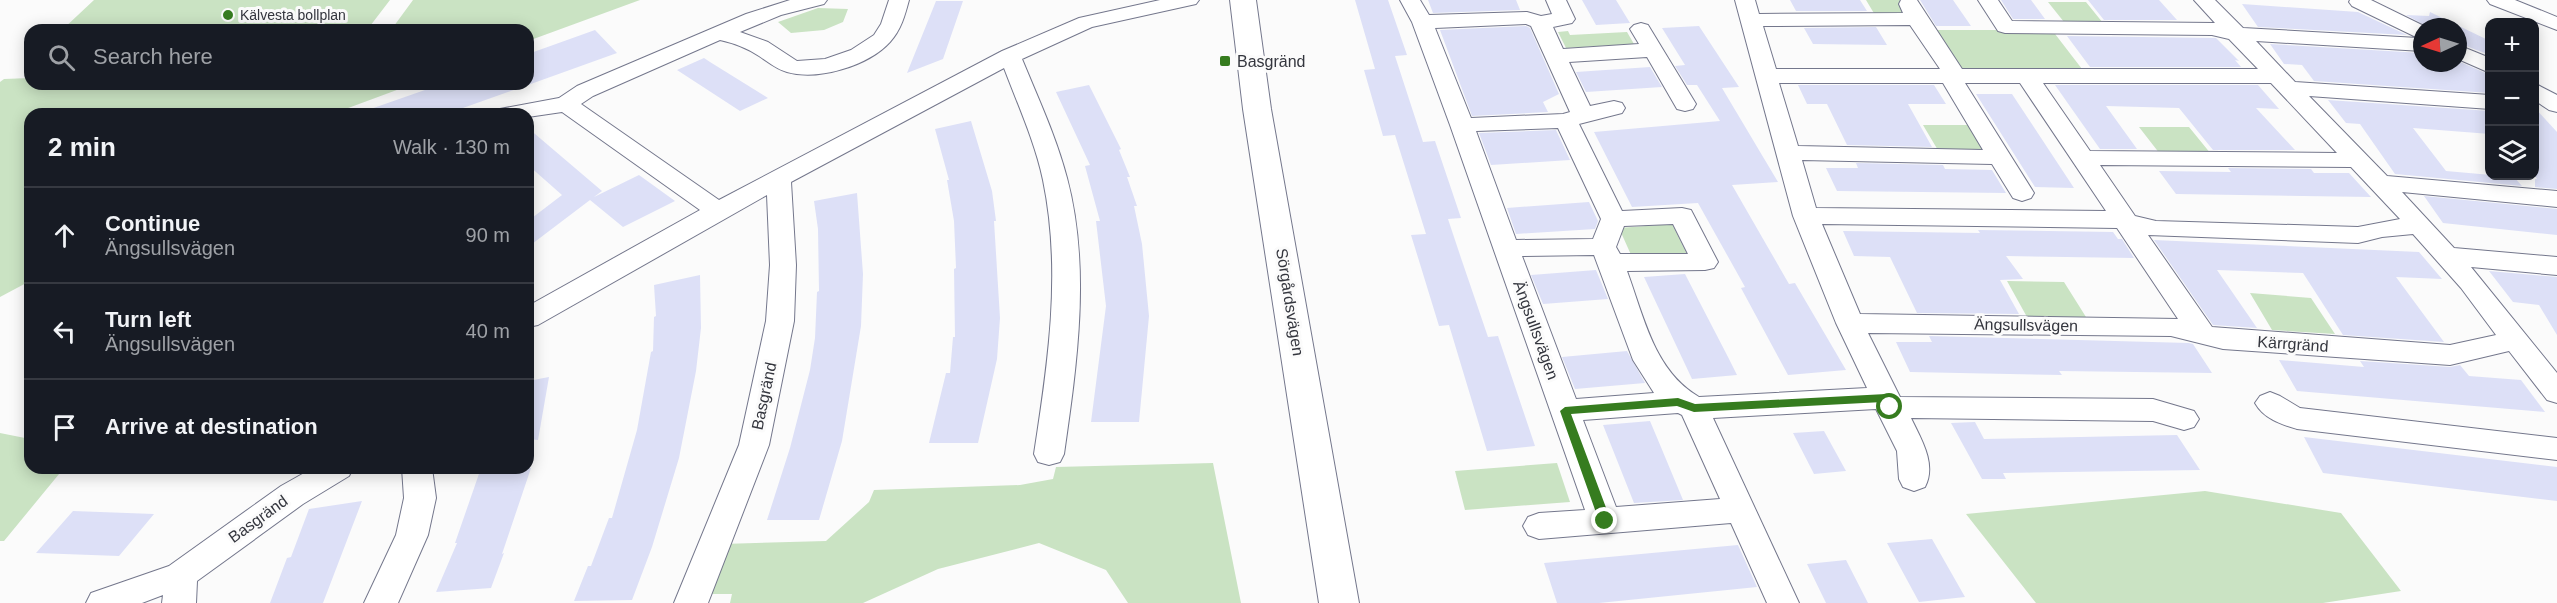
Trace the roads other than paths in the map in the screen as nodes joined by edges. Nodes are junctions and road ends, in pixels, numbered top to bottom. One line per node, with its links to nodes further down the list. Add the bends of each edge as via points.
1 (817, 0): 18 (street, via 774,10)
2 (899, 0): 18 (street, via 887,33 867,49 833,64 807,69 793,68 762,48)
3 (1189, 0): 22 (street, via 1086,22)
4 (1243, 0): 80 (street, Sörgårdsvägen, via 1257,109)
5 (1556, 0): 13 (street, Ängsullsvägen, via 1565,19)
6 (1988, 0): 19 (street, via 2005,27 2212,29)
7 (2204, 0): 19 (street)
8 (2497, 0): 15 (street)
9 (2359, 2): 17 (street)
10 (1912, 9): 11 (street); 27 (street)
11 (1748, 10): 26 (street)
12 (1416, 11): 13 (street, Ängsullsvägen); 39 (street, Ängsullsvägen)
13 (1540, 22): 23 (street)
14 (2369, 24): 17 (street)
15 (2557, 24)
16 (1641, 29): 21 (street)
17 (2413, 29)
18 (721, 34): 32 (street, via 585,91)
19 (2238, 34): 20 (street); 29 (street)
20 (2413, 44)
21 (1654, 50): 23 (street); 33 (street)
22 (1010, 56): 44 (street); 68 (street, via 1045,141 1064,229 1062,370)
23 (1556, 56): 38 (street)
24 (2467, 56): 25 (street)
25 (2485, 64)
26 (1767, 76): 27 (street); 40 (street)
27 (1953, 76): 28 (street); 41 (street)
28 (2027, 76): 29 (street); 42 (street)
29 (2284, 82): 31 (street); 43 (street)
30 (2539, 93): 35 (street)
31 (2485, 102)
32 (566, 104): 37 (street); 48 (street)
33 (1685, 104)
34 (2539, 105): 35 (street)
35 (2557, 106)
36 (1614, 108): 38 (street)
37 (534, 110)
38 (1574, 118): 39 (street); 50 (street)
39 (1462, 125): 53 (street, Ängsullsvägen)
40 (1789, 153): 41 (street); 49 (street)
41 (2000, 156): 46 (street)
42 (2083, 158): 43 (street); 51 (street)
43 (2359, 160): 45 (street)
44 (779, 178): 48 (street); 79 (street, Basgränd, via 783,265 780,321 754,445)
45 (2380, 183): 47 (street); 52 (street)
46 (2022, 193)
47 (2557, 199)
48 (718, 212): 57 (street)
49 (1806, 216): 51 (street); 58 (street)
50 (1614, 219): 54 (street); 54 (street, via 1682,216 1705,262)
51 (2128, 222): 52 (street, via 2156,230 2358,235); 59 (street)
52 (2419, 225): 55 (street)
53 (1507, 248): 54 (street); 65 (street, Ängsullsvägen)
54 (1608, 255): 64 (street, via 1628,318 1643,350 1654,371)
55 (2446, 256): 56 (street); 60 (street)
56 (2557, 266)
57 (534, 315)
58 (1850, 323): 59 (street, Ängsullsvägen, via 2171,327); 62 (street)
59 (2201, 332): 60 (street, Kärrgränd, via 2223,339 2450,355)
60 (2516, 340): 61 (street)
61 (2553, 384)
62 (1888, 403): 64 (street); 66 (street, via 2153,410); 71 (street, via 1912,452)
63 (2270, 403): 67 (street, via 2297,418)
64 (1686, 405): 65 (street); 72 (street)
65 (1565, 411): 73 (street, Ängsullsvägen)
66 (2184, 418)
67 (2557, 449)
68 (1049, 453)
69 (328, 474): 75 (street, Basgränd, via 292,495)
70 (418, 474): 78 (street, via 420,498 412,535)
71 (1914, 478)
72 (1741, 510): 73 (street); 76 (street)
73 (1605, 521): 74 (street)
74 (1539, 526)
75 (180, 589): 77 (street, Basgränd)
76 (1783, 601)
77 (103, 603)
78 (381, 603)
79 (691, 603)
80 (1340, 603)

